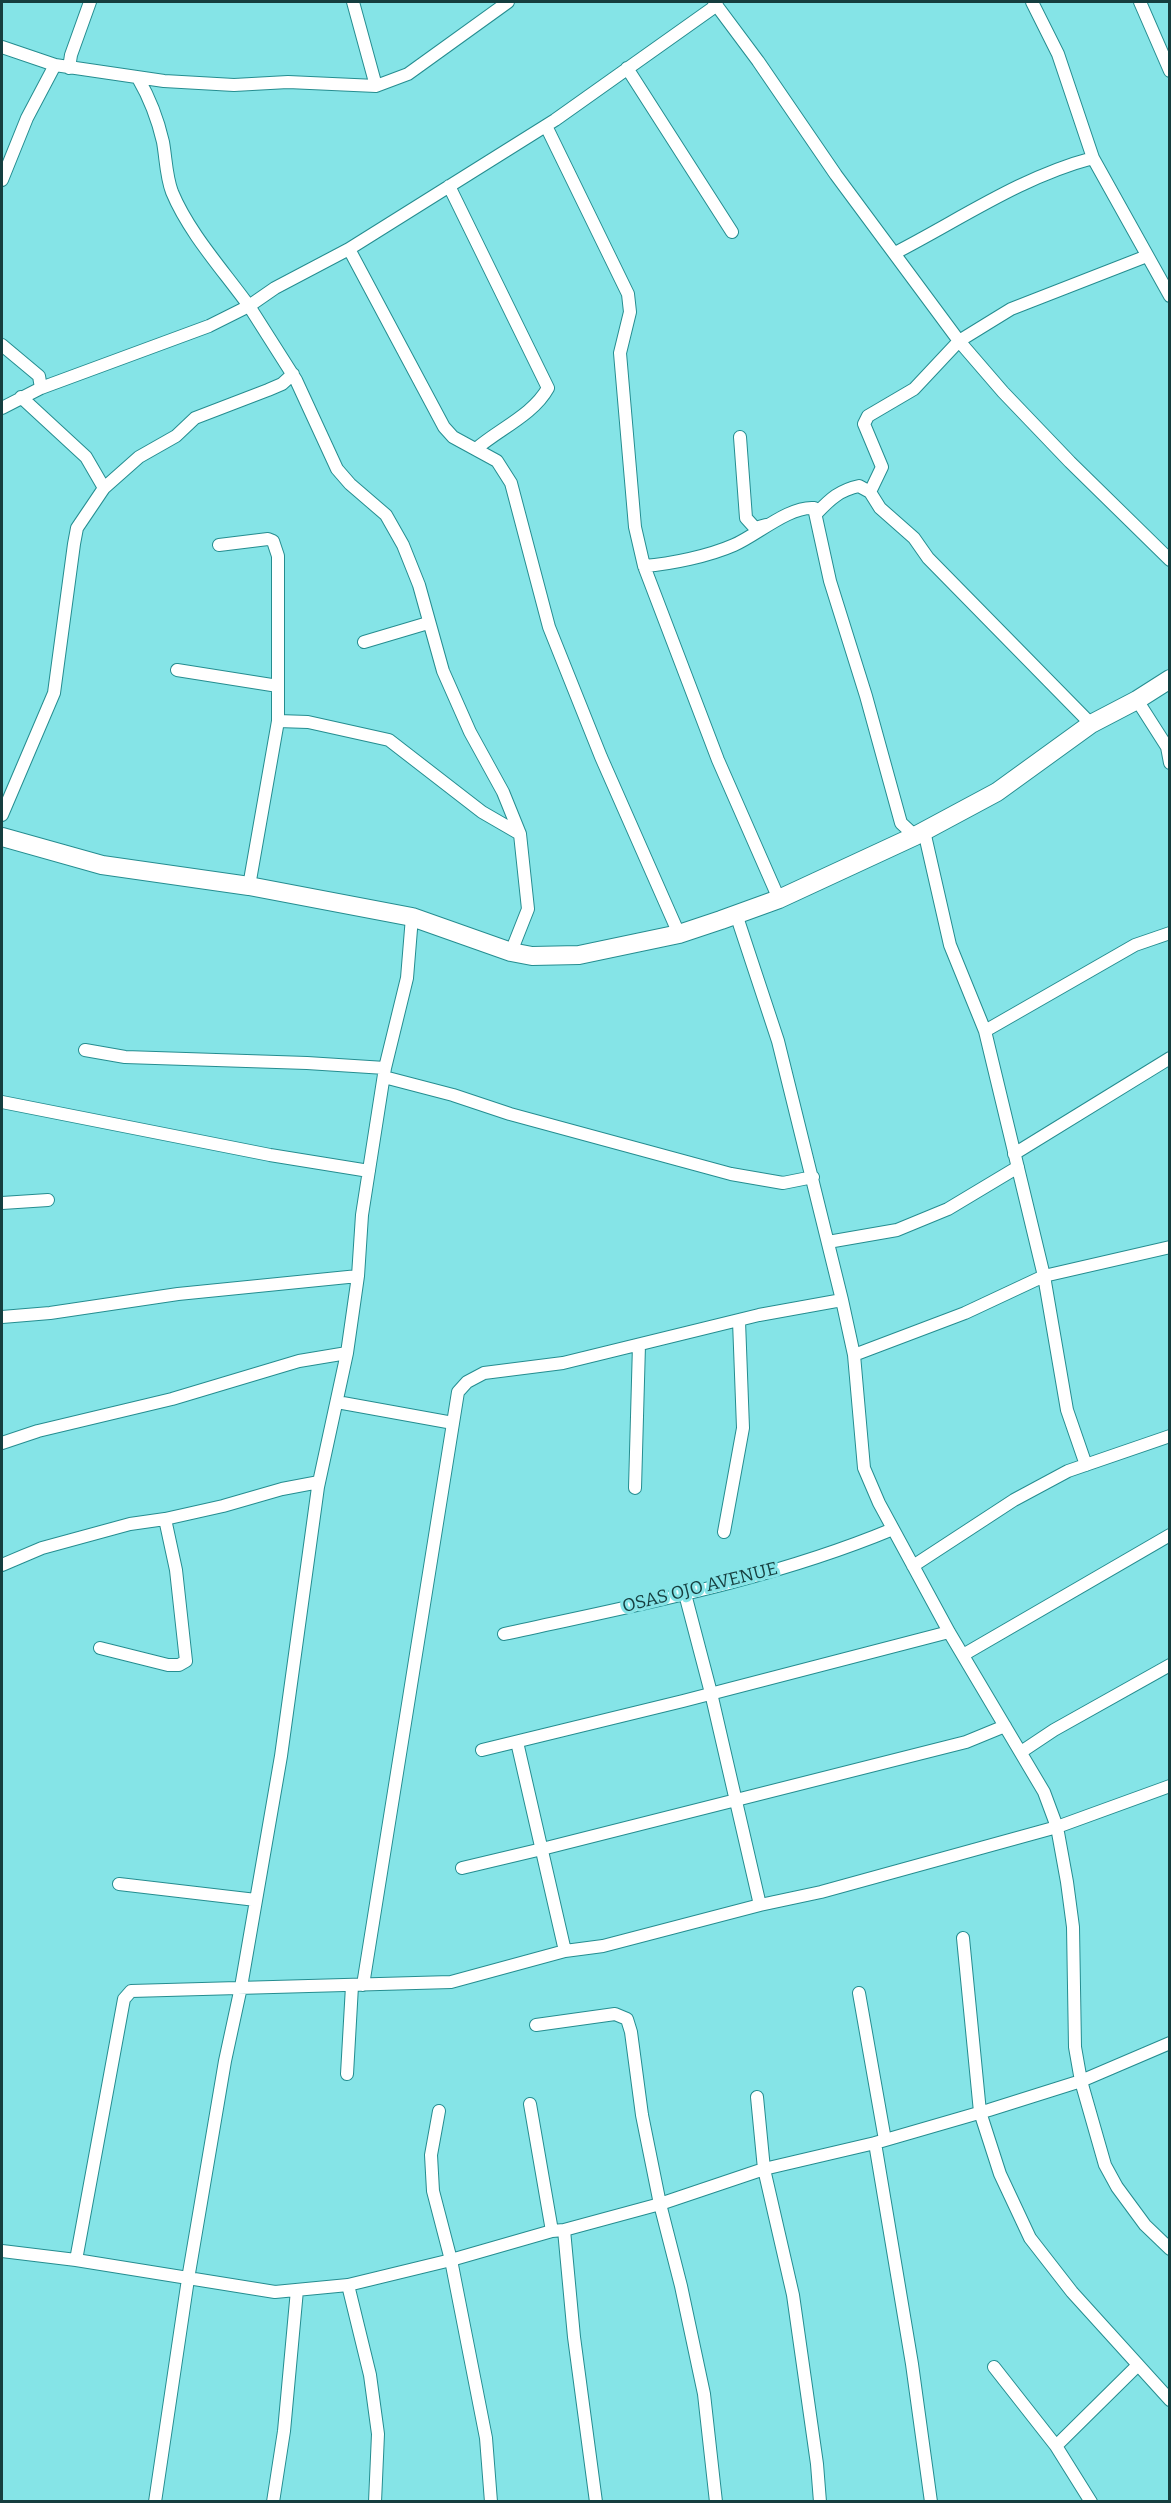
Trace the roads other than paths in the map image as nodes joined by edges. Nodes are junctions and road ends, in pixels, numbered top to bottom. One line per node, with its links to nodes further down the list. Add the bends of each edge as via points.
1 (90, 2): 9 (street)
2 (353, 2): 13 (street)
3 (508, 2): 13 (street, via 408,74)
4 (1032, 2): 15 (street, via 1058,54)
5 (1140, 2): 11 (street)
6 (716, 3): 10 (street); 21 (street)
7 (2, 47): 8 (street)
8 (55, 65): 9 (street); 16 (street)
9 (69, 68): 12 (street)
10 (627, 68): 14 (street); 19 (street)
11 (1170, 71)
12 (138, 78): 13 (street, via 234,85 288,82); 24 (street, via 163,141 168,178 177,201)
13 (376, 86)
14 (546, 126): 18 (street); 39 (street, via 628,294 630,312 620,353 635,527)
15 (1094, 158): 21 (street, via 1013,187); 22 (street)
16 (5, 159): 17 (street)
17 (2, 180)
18 (449, 186): 20 (street); 32 (street, via 548,388 541,402)
19 (732, 232)
20 (349, 249): 24 (street); 32 (street, via 444,427 453,437)
21 (895, 253): 25 (street)
22 (1148, 256): 23 (street); 25 (street, via 1011,309)
23 (1170, 296)
24 (249, 306): 27 (street); 28 (street, via 209,326)
25 (959, 341): 34 (street, via 914,389 865,420 882,467); 38 (street, via 1070,462)
26 (2, 345): 28 (street, via 39,376)
27 (293, 374): 33 (street, via 282,384 195,417 176,436 139,457); 40 (street, via 337,470 386,515 403,544)
28 (41, 388): 29 (street)
29 (21, 397): 30 (street); 33 (street, via 86,457)
30 (2, 408)
31 (740, 437): 36 (street, via 746,518 755,528)
32 (476, 449): 58 (street, via 497,461 511,483 549,627)
33 (104, 488): 49 (street, via 77,528 54,693)
34 (870, 492): 35 (street, via 859,486 847,488); 47 (street, via 880,508 914,538 936,567)
35 (816, 513): 36 (street, via 814,508 807,508); 51 (street, via 830,581 901,823)
36 (773, 523): 39 (street, via 734,545)
37 (219, 545): 44 (street, via 273,541 279,581)
38 (1170, 560)
39 (644, 566): 54 (street, via 718,760)
40 (428, 623): 41 (street); 50 (street, via 443,671)
41 (364, 642)
42 (177, 670): 44 (street)
43 (1170, 679): 45 (street)
44 (278, 686): 46 (street)
45 (1137, 700): 47 (street); 48 (street, via 1167,747)
46 (278, 721): 50 (street, via 308,722 389,740 482,812); 53 (street)
47 (1091, 724): 51 (street, via 997,792)
48 (1170, 763)
49 (2, 815)
50 (520, 834): 59 (street, via 528,909)
51 (920, 834): 54 (street); 60 (street, via 950,945)
52 (2, 837): 53 (street, via 102,865)
53 (249, 886): 56 (street)
54 (779, 899): 55 (street)
55 (736, 914): 58 (street); 68 (street, via 778,1041)
56 (412, 917): 59 (street); 63 (street, via 407,978)
57 (1170, 933): 60 (street, via 1135,945)
58 (679, 934): 59 (street, via 579,955 532,956)
59 (511, 952)
60 (985, 1031): 65 (street)
61 (85, 1050): 63 (street, via 125,1057 307,1063)
62 (1170, 1058): 65 (street)
63 (385, 1073): 67 (street); 68 (street, via 731,1174 783,1183)
64 (2, 1102): 67 (street, via 259,1153)
65 (1014, 1154): 66 (street)
66 (1018, 1167): 71 (street, via 948,1209 897,1230); 74 (street)
67 (369, 1170): 73 (street)
68 (813, 1177): 71 (street)
69 (48, 1200): 70 (street)
70 (2, 1203)
71 (828, 1242): 75 (street)
72 (1170, 1247): 74 (street)
73 (358, 1276): 76 (street); 79 (street)
74 (1044, 1276): 80 (street, via 965,1313); 85 (street, via 1067,1410)
75 (842, 1300): 77 (street); 80 (street)
76 (2, 1317)
77 (739, 1321): 78 (street); 90 (street, via 743,1428)
78 (639, 1345): 82 (street, via 563,1363 484,1373 458,1392); 87 (street)
79 (347, 1353): 81 (street); 84 (street, via 299,1361)
80 (854, 1355): 89 (street, via 864,1468)
81 (337, 1402): 82 (street); 86 (street)
82 (453, 1423): 115 (street)
83 (1170, 1436): 85 (street)
84 (2, 1443)
85 (1086, 1465): 93 (street, via 1014,1500)
86 (319, 1482): 88 (street); 111 (street, via 281,1756)
87 (634, 1488)
88 (165, 1519): 92 (street, via 71,1539); 97 (street, via 176,1570 186,1661 168,1665)
89 (893, 1529): 93 (street); 94 (street, OSAS OJO AVENUE, via 777,1570)
90 (724, 1532)
91 (1170, 1535): 98 (street)
92 (2, 1564)
93 (914, 1566): 95 (street)
94 (685, 1594): 96 (street, OSAS OJO AVENUE); 100 (street)
95 (948, 1632): 98 (street); 100 (street)
96 (504, 1634)
97 (100, 1648)
98 (963, 1655): 101 (street)
99 (1170, 1665): 104 (street)
100 (711, 1693): 102 (street); 106 (street)
101 (1005, 1726): 104 (street); 106 (street, via 966,1742)
102 (517, 1742): 103 (street); 108 (street)
103 (482, 1750)
104 (1021, 1752): 107 (street)
105 (1170, 1786): 107 (street)
106 (736, 1801): 108 (street); 112 (street)
107 (1058, 1827): 112 (street); 121 (street, via 1073,1927 1076,2047)
108 (542, 1850): 109 (street); 114 (street)
109 (462, 1868)
110 (118, 1884): 111 (street)
111 (256, 1900): 116 (street)
112 (760, 1905): 114 (street, via 603,1946)
113 (963, 1938): 125 (street)
114 (565, 1952): 115 (street, via 451,1982)
115 (358, 1986): 116 (street); 120 (street)
116 (241, 1988): 132 (street, via 135,1990 125,1997); 134 (street)
117 (859, 1993): 126 (street)
118 (536, 2025): 128 (street, via 615,2014 627,2019)
119 (1170, 2043): 121 (street)
120 (347, 2074)
121 (1081, 2081): 125 (street); 130 (street, via 1105,2165 1144,2225)
122 (757, 2097): 127 (street)
123 (530, 2104): 129 (street)
124 (439, 2111): 133 (street, via 431,2154 433,2191)
125 (980, 2112): 126 (street); 137 (street, via 1000,2174 1030,2238)
126 (880, 2142): 127 (street); 149 (street)
127 (764, 2169): 128 (street); 148 (street, via 793,2295)
128 (660, 2204): 129 (street); 147 (street, via 704,2394)
129 (558, 2231): 133 (street); 146 (street)
130 (1170, 2249)
131 (2, 2251): 132 (street)
132 (76, 2260): 134 (street)
133 (451, 2260): 135 (street); 145 (street, via 486,2438)
134 (188, 2280): 136 (street, via 275,2292); 142 (street)
135 (348, 2285): 136 (street); 144 (street, via 370,2375 378,2434)
136 (297, 2290): 143 (street)
137 (1137, 2366): 139 (street); 140 (street)
138 (994, 2367): 140 (street)
139 (1170, 2400)
140 (1056, 2446): 150 (street)
141 (378, 2460): 144 (street)
142 (155, 2502)
143 (273, 2502)
144 (375, 2502)
145 (491, 2502)
146 (596, 2502)
147 (716, 2502)
148 (819, 2502)
149 (931, 2502)
150 (1091, 2502)

